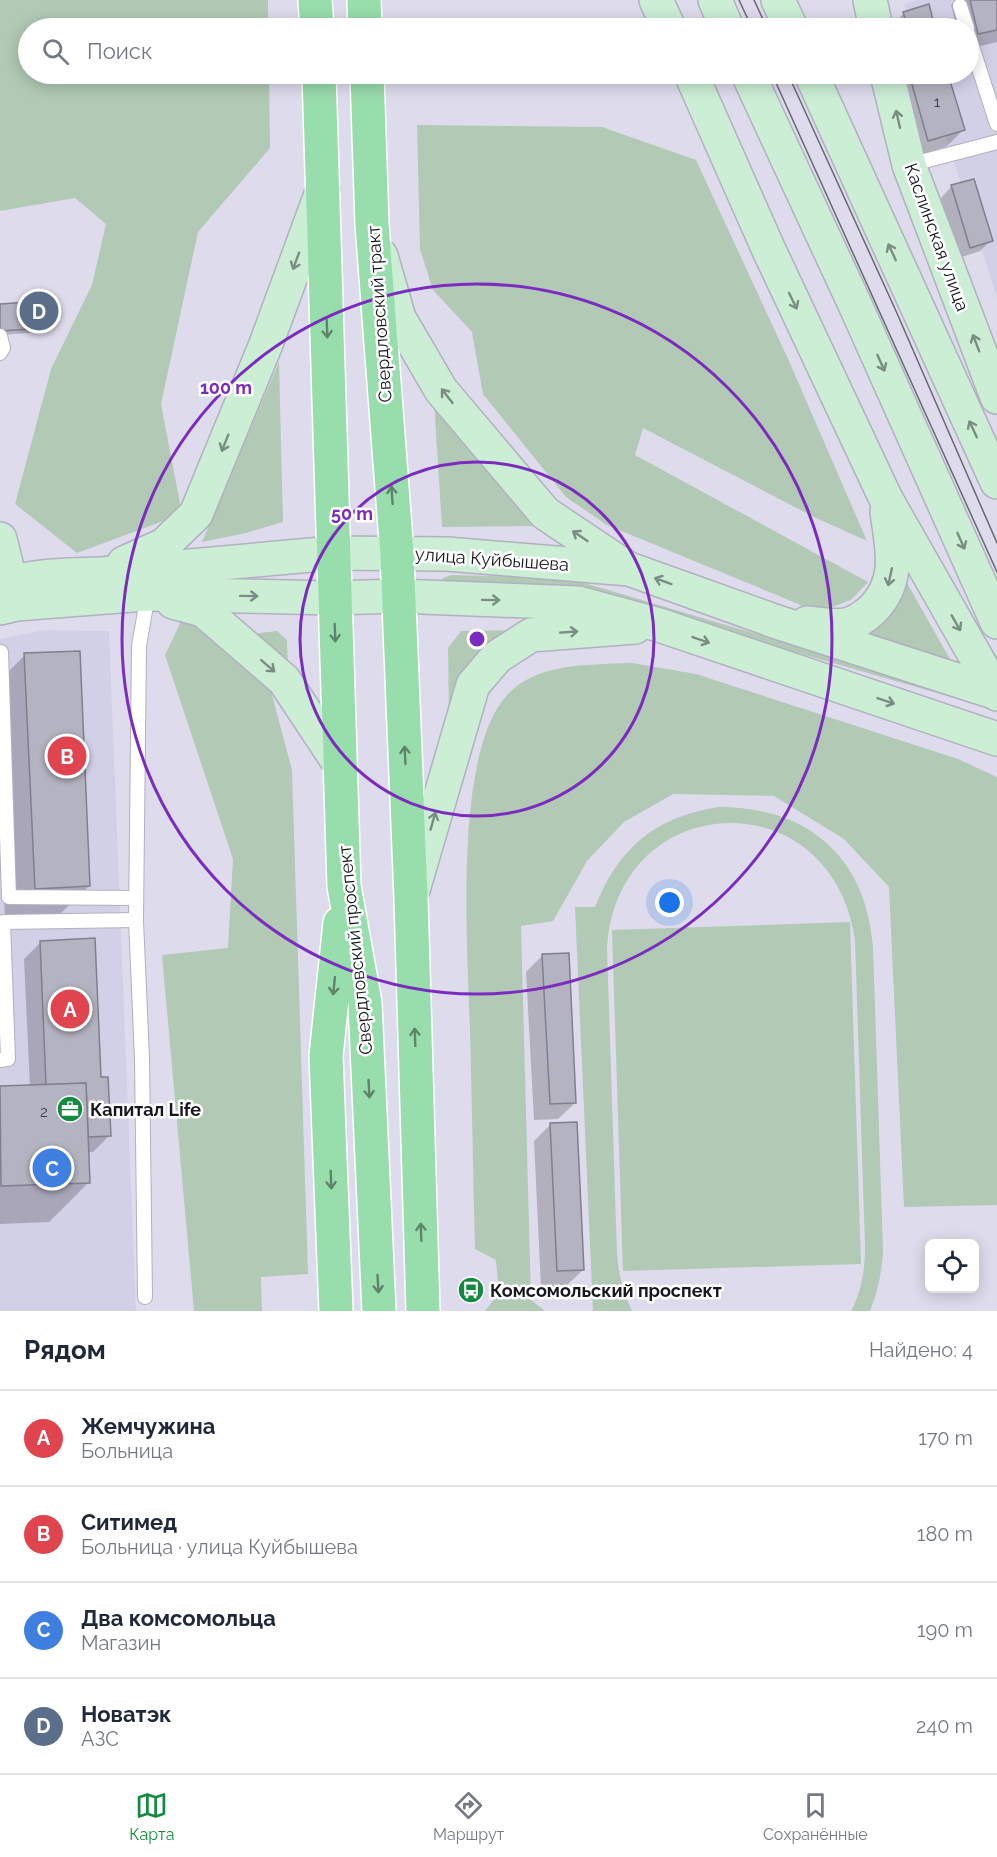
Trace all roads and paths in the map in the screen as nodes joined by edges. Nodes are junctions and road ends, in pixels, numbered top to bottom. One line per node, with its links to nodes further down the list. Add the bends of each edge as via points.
1 (315, 0): 8 (main road)
2 (364, 0): 9 (main road)
3 (656, 0): 10 (main road)
4 (715, 0): 11 (main road)
5 (778, 0): 12 (main road)
6 (870, 0): 13 (main road)
7 (960, 6): 14 (lane)
8 (316, 18)
9 (365, 18)
10 (664, 18)
11 (723, 18)
12 (786, 18)
13 (874, 18)
14 (964, 18)
15 (979, 66): 22 (lane)
16 (319, 84): 25 (main road)
17 (367, 84): 26 (main road, Свердловский тракт)
18 (695, 84): 31 (main road, one-way to 31)
19 (752, 84): 42 (main road, one-way to 42)
20 (816, 84): 30 (main road, one-way to 20)
21 (889, 84): 24 (main road, Каслинская улица, one-way to 21)
22 (997, 124)
23 (997, 142): 24 (lane)
24 (909, 165): 29 (main road, Каслинская улица, one-way to 24)
25 (324, 187): 33 (main road, one-way to 33); 36 (main road, one-way to 36, via 266,344 196,514 164,545)
26 (372, 225): 34 (main road, Свердловский тракт, one-way to 26); 35 (main road, one-way to 26, via 545,513 441,390 399,318)
27 (0, 336): 28 (lane)
28 (0, 353)
29 (997, 397)
30 (997, 482)
31 (886, 499): 41 (main road, one-way to 41, via 893,553 885,597 867,615 845,625); 45 (main road, one-way to 45)
32 (0, 539): 38 (main road)
33 (333, 553): 34 (main road, улица Куйбышева); 36 (main road, улица Куйбышева); 40 (main road, Свердловский проспект)
34 (397, 554): 35 (main road, улица Куйбышева, via 447,554); 39 (main road)
35 (629, 569): 41 (main road, улица Куйбышева, one-way to 35)
36 (101, 574): 38 (main road, улица Куйбышева, via 67,575)
37 (148, 594): 38 (main road); 40 (main road, one-way to 40); 47 (main road, one-way to 47, via 203,610 284,680); 49 (lane, via 139,646)
38 (7, 595)
39 (398, 596): 40 (main road); 43 (main road, one-way to 43, via 578,603); 50 (main road, one-way to 39)
40 (334, 598): 47 (main road, Свердловский проспект, one-way to 47)
41 (777, 622): 45 (main road, улица Куйбышева)
42 (997, 622)
43 (659, 626): 46 (main road, one-way to 46); 50 (main road, one-way to 43, via 473,685 497,657 531,635)
44 (1, 652): 49 (lane, via 9,897)
45 (996, 693)
46 (997, 739)
47 (339, 763): 48 (main road, Свердловский проспект)
48 (344, 886): 54 (main road, one-way to 54, via 326,1056); 55 (main road, Свердловский проспект, one-way to 55, via 365,1003)
49 (136, 898): 51 (lane)
50 (411, 898): 56 (main road, one-way to 50)
51 (136, 920): 52 (lane, via 3,922 8,1059); 53 (lane)
52 (0, 1060)
53 (146, 1297)
54 (336, 1311)
55 (379, 1311)
56 (423, 1311)

